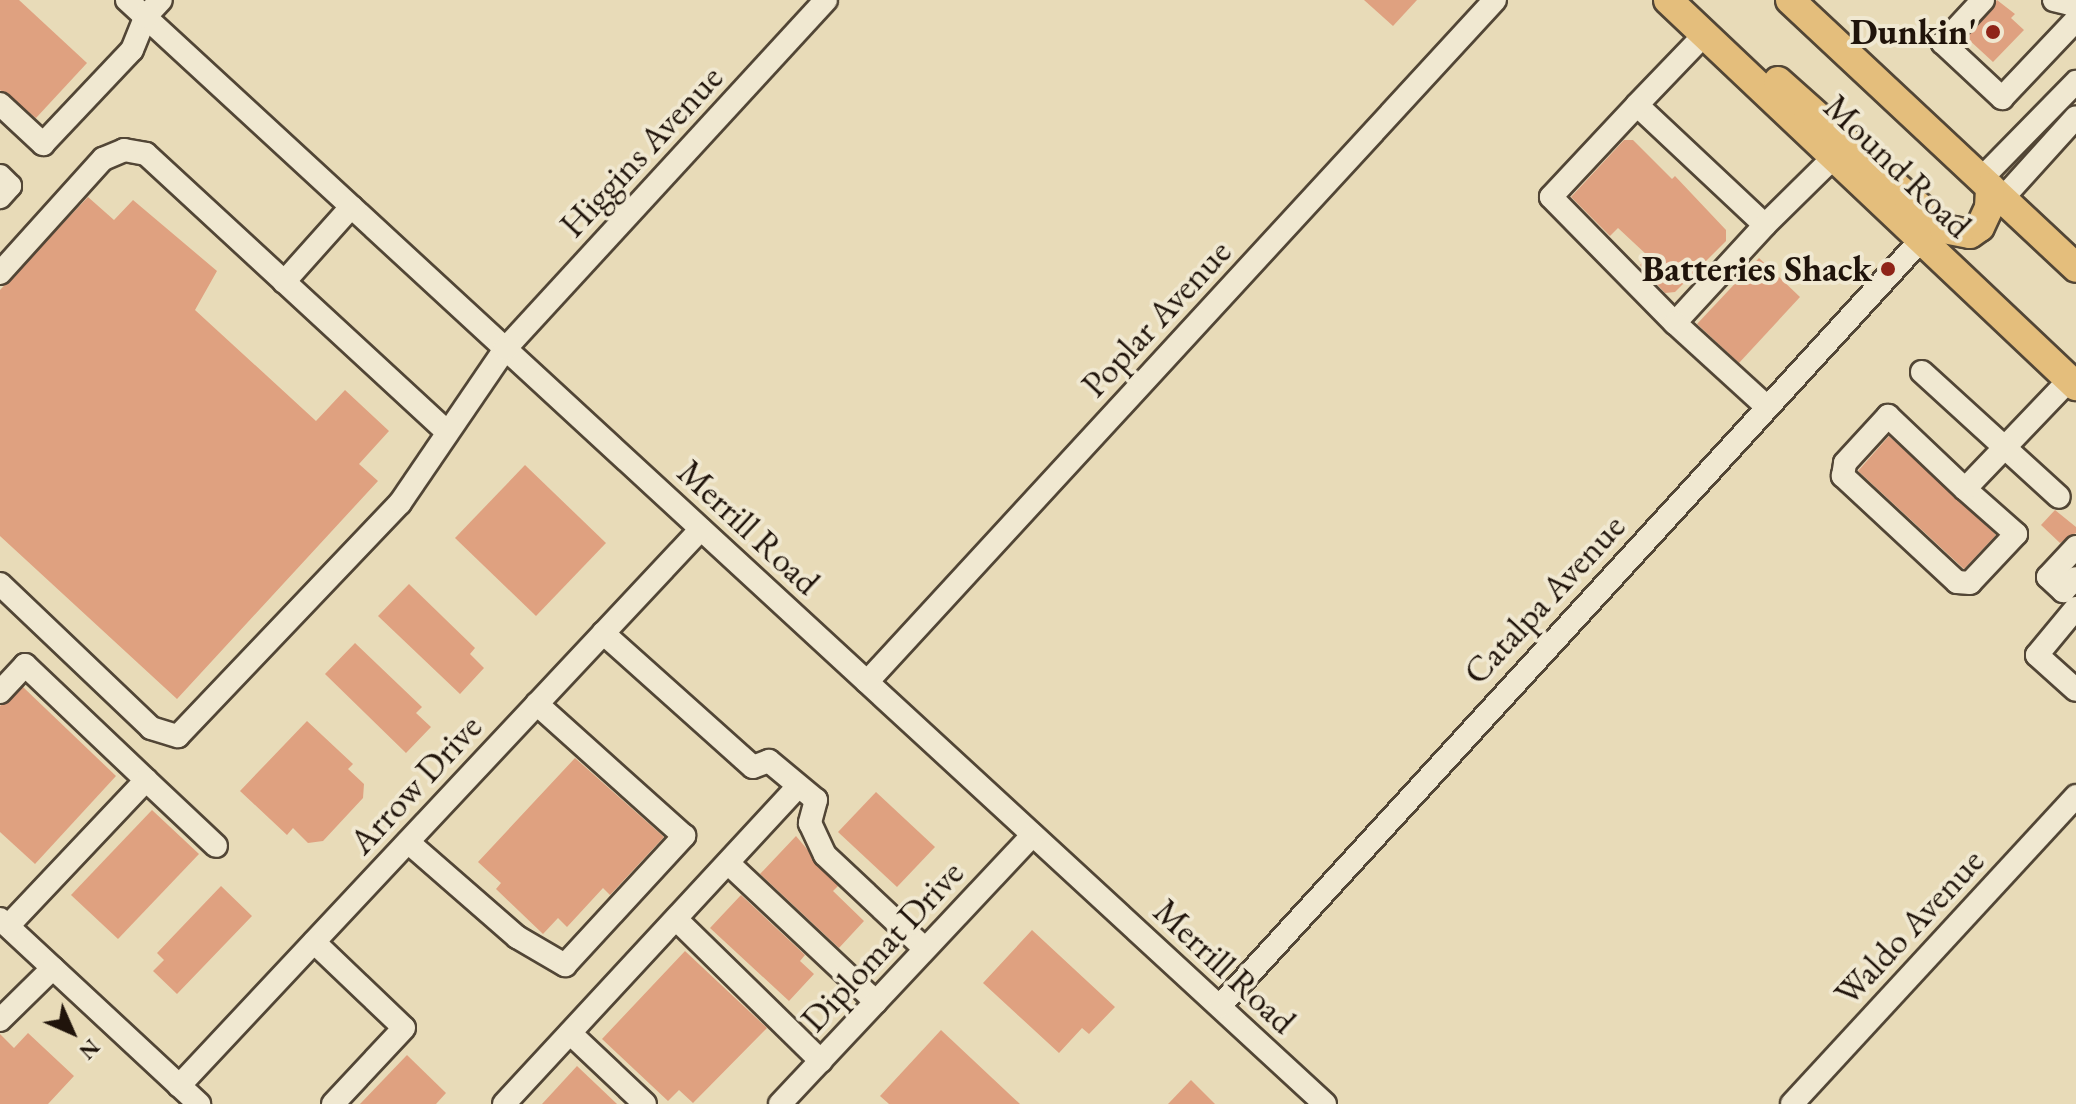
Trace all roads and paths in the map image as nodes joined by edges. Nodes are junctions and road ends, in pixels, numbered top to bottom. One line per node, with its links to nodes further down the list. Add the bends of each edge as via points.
1 (127, 0): 10 (street, Merrill Road)
2 (161, 0): 10 (street)
3 (826, 0): 28 (street, Higgins Avenue)
4 (1495, 0): 41 (street, Poplar Avenue)
5 (1668, 0): 12 (main road)
6 (1790, 0): 19 (main road, Mound Road)
7 (1983, 0): 11 (street, via 1943,43 2002,98)
8 (2054, 0): 9 (street)
9 (2074, 0)
10 (145, 17): 14 (street, via 132,50 43,144); 21 (street, Merrill Road)
11 (2076, 20)
12 (1705, 34): 15 (street); 17 (main road, via 1743,70 1784,83)
13 (2076, 82): 19 (street)
14 (0, 104)
15 (1637, 105): 22 (street); 27 (street, via 1551,197)
16 (2076, 117): 19 (street)
17 (1841, 150): 19 (main road, via 1954,234 1970,234 1980,227); 22 (street); 23 (main road, Mound Road)
18 (0, 176): 20 (street, via 10,186)
19 (1991, 188): 24 (main road, Mound Road)
20 (0, 197)
21 (351, 207): 26 (street); 28 (street, Merrill Road)
22 (1765, 225): 27 (street)
23 (1921, 240): 30 (main road, Mound Road); 31 (street, Catalpa Avenue)
24 (2076, 268)
25 (0, 273): 26 (street, via 103,159 124,150 146,154)
26 (284, 282): 32 (street)
27 (1675, 323): 31 (street)
28 (505, 349): 32 (street, Higgins Avenue); 36 (street, Merrill Road)
29 (1922, 372): 33 (street)
30 (2073, 383): 33 (street)
31 (1767, 407): 58 (street, Catalpa Avenue)
32 (447, 432): 38 (street, Higgins Avenue, via 427,470 400,503 178,736 151,728)
33 (2004, 447): 34 (street); 35 (street)
34 (1965, 489): 34 (street, via 1888,416 1845,463 1843,476 1957,582 1970,583 2016,534)
35 (2059, 497)
36 (701, 529): 40 (street, Arrow Drive); 41 (street, Merrill Road)
37 (2076, 547): 39 (street, via 2048,577)
38 (0, 584)
39 (2072, 592): 42 (street, via 2037,655)
40 (603, 633): 44 (street, Arrow Drive); 46 (street, via 753,767 769,761)
41 (867, 682): 48 (street, Merrill Road)
42 (2076, 690)
43 (0, 692): 45 (street, via 25,665)
44 (537, 704): 49 (street, Arrow Drive); 49 (street, via 684,836 565,965 517,937)
45 (146, 780): 50 (street); 53 (street)
46 (798, 786): 51 (street); 55 (street, via 816,800 810,823 825,855)
47 (2076, 796): 69 (street, Waldo Avenue)
48 (1033, 835): 55 (street, Diplomat Drive); 58 (street, Merrill Road)
49 (408, 842): 54 (street, Arrow Drive)
50 (216, 846)
51 (728, 863): 52 (street); 57 (street)
52 (676, 919): 60 (street); 61 (street)
53 (4, 922): 56 (street)
54 (314, 942): 62 (street, Arrow Drive); 64 (street, via 404,1028)
55 (925, 949): 57 (street, Diplomat Drive)
56 (53, 968): 59 (street); 62 (street)
57 (876, 1002): 61 (street, Diplomat Drive)
58 (1220, 1006): 68 (street, Merrill Road)
59 (0, 1020)
60 (570, 1033): 65 (street); 66 (street)
61 (821, 1061): 67 (street, Diplomat Drive)
62 (179, 1086): 63 (street)
63 (199, 1104)
64 (333, 1104)
65 (504, 1104)
66 (645, 1104)
67 (780, 1104)
68 (1325, 1104)
69 (1792, 1104)

